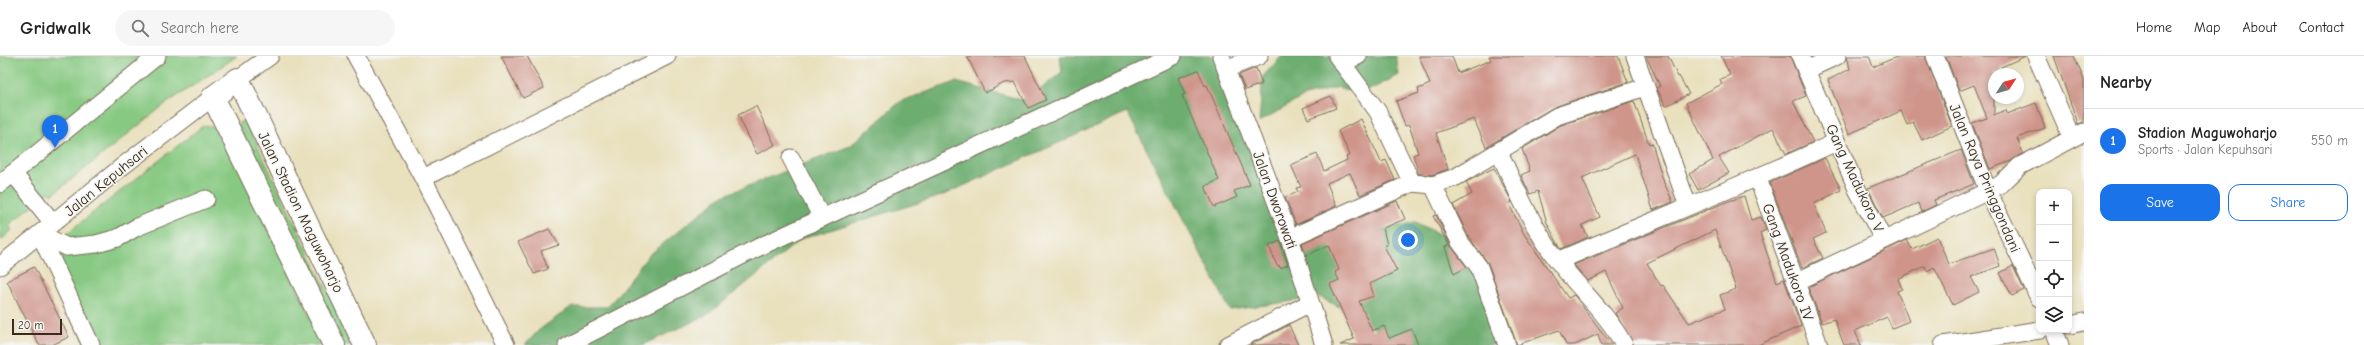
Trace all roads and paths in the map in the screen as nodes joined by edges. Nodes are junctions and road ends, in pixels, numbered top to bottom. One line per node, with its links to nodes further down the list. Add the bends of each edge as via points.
1 (156, 56): 22 (street)
2 (270, 56): 15 (street)
3 (356, 56): 23 (street)
4 (667, 56): 23 (street)
5 (1173, 56): 31 (street)
6 (1259, 56): 13 (street)
7 (1358, 56): 12 (street)
8 (1635, 56): 16 (street)
9 (1837, 56): 14 (street)
10 (1935, 56): 28 (street, Jalan Raya Pringgondani)
11 (2036, 56): 18 (street)
12 (1340, 59): 25 (street, via 1378,112)
13 (1224, 63): 33 (street, Jalan Dworowati)
14 (1803, 63): 19 (street, Gang Madukoro V)
15 (238, 79): 17 (main road); 46 (main road, Jalan Stadion Maguwoharjo)
16 (1645, 87): 20 (street, via 1557,116); 30 (street)
17 (213, 97): 32 (street, Jalan Kepuhsari, via 124,165); 45 (main road, Jalan Stadion Maguwoharjo)
18 (2078, 135): 28 (street, Gang Madukoro V, via 2020,166 2001,184)
19 (1836, 142): 24 (street); 34 (street, Gang Madukoro V)
20 (1499, 152): 27 (street, via 1456,177); 35 (street, via 1534,223)
21 (791, 158): 31 (street)
22 (13, 173): 26 (street); 32 (street)
23 (423, 178): 47 (street)
24 (1758, 179): 30 (street); 37 (street, Gang Madukoro IV)
25 (1412, 183): 27 (street); 33 (street)
26 (0, 184)
27 (1433, 185): 51 (street, via 1460,242 1479,267)
28 (1988, 191): 34 (street, Gang Madukoro V); 38 (street, Jalan Raya Pringgondani)
29 (206, 199): 32 (street, via 137,227 118,238 96,244 67,247)
30 (1688, 206): 35 (street)
31 (822, 218): 48 (street, via 757,248)
32 (47, 229): 36 (street, Jalan Kepuhsari); 44 (street)
33 (1290, 238): 39 (street, Jalan Dworowati)
34 (1883, 239): 37 (street)
35 (1558, 261): 52 (street, via 1610,323)
36 (0, 266)
37 (1796, 282): 53 (street, Gang Madukoro IV)
38 (2039, 297)
39 (1310, 304): 49 (street); 50 (street, Jalan Dworowati)
40 (2084, 322): 41 (street)
41 (2072, 324)
42 (2036, 331): 54 (street)
43 (2055, 333): 55 (street)
44 (91, 345)
45 (334, 345)
46 (365, 345)
47 (506, 345)
48 (567, 345)
49 (1228, 345)
50 (1324, 345)
51 (1507, 345)
52 (1624, 345)
53 (1819, 345)
54 (1943, 345)
55 (2060, 345)

